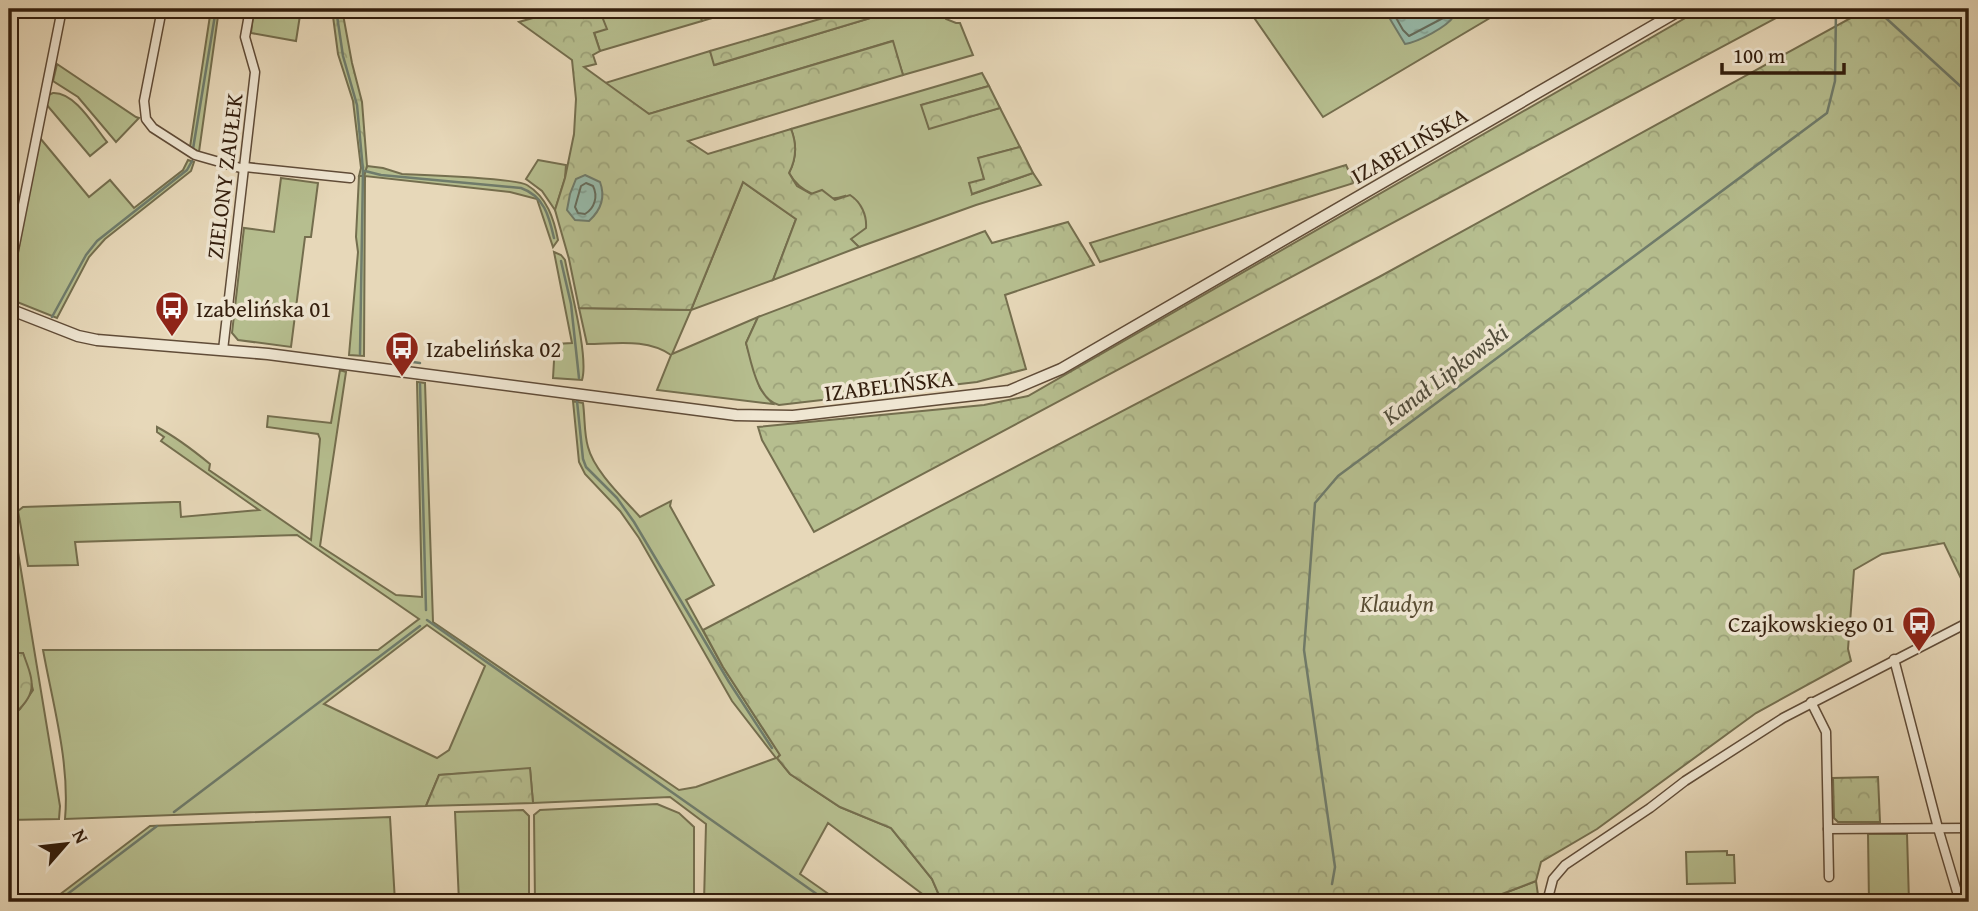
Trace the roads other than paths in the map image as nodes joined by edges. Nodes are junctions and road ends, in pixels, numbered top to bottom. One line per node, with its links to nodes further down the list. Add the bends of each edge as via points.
1 (62, 9): 7 (street)
2 (162, 9): 5 (street, via 145,101 146,119 195,155)
3 (250, 9): 5 (street, ZIELONY ZAUŁEK, via 245,37 255,72)
4 (1682, 9): 9 (street, IZABELIŃSKA, via 1061,369 1009,391 762,417)
5 (244, 168): 6 (street); 9 (street, ZIELONY ZAUŁEK)
6 (350, 178)
7 (9, 275)
8 (9, 309): 9 (street, IZABELIŃSKA, via 97,340)
9 (223, 350)
10 (1969, 622): 11 (street)
11 (1894, 659): 12 (street); 13 (street)
12 (1811, 702): 15 (street, via 1826,733); 17 (street, via 1726,753 1565,865 1550,885)
13 (1938, 828): 14 (street); 15 (street); 18 (street)
14 (1969, 828)
15 (1828, 829): 16 (street)
16 (1829, 877)
17 (1547, 902)
18 (1960, 902)

